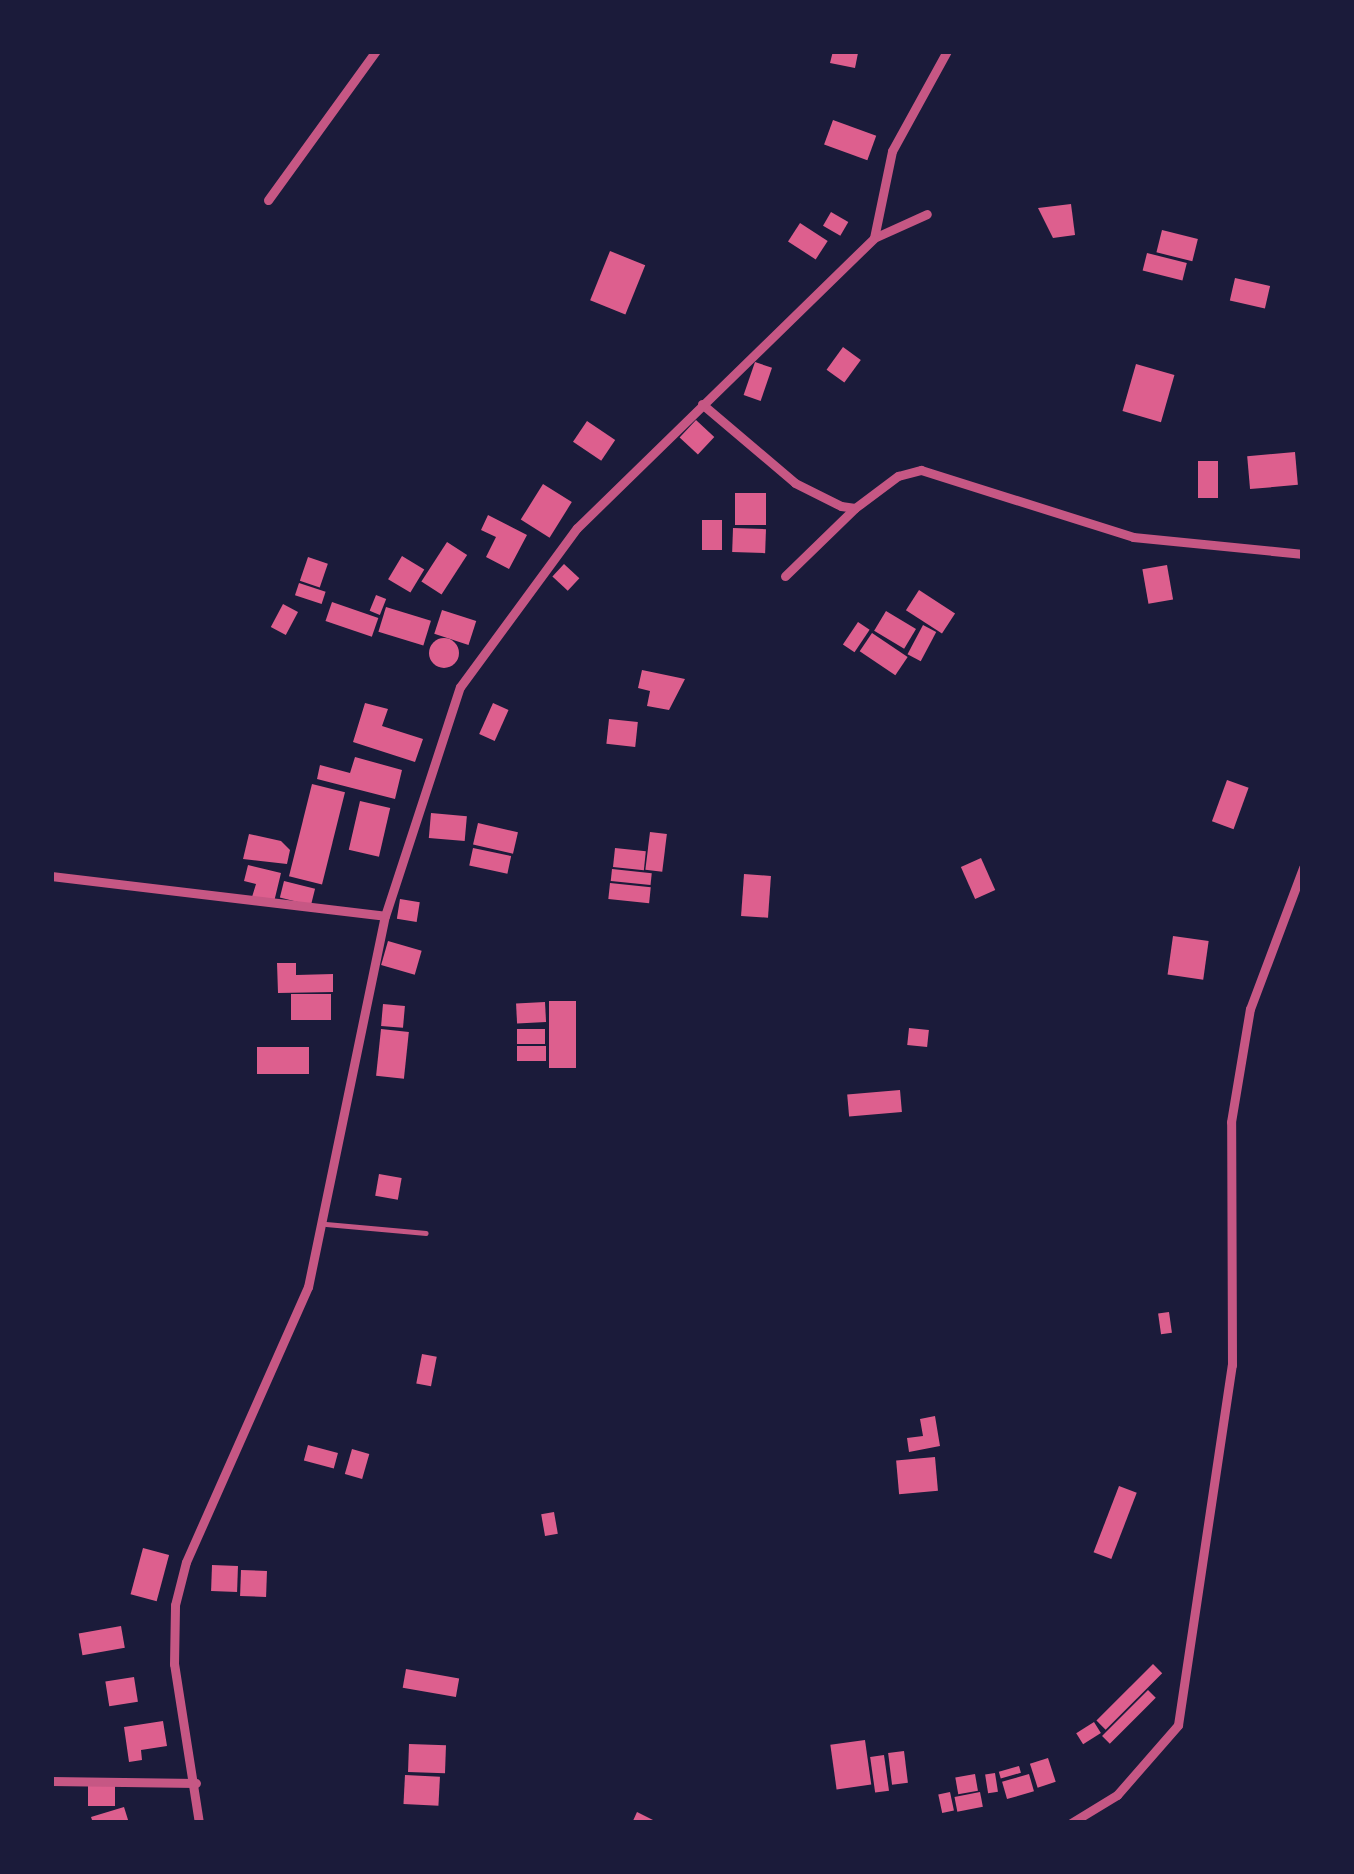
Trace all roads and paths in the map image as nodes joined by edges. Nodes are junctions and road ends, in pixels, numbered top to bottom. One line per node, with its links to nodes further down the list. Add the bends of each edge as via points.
1 (376, 51): 3 (street)
2 (946, 51): 5 (street, via 892,151)
3 (268, 200)
4 (927, 214): 5 (street)
5 (874, 238): 6 (street)
6 (702, 404): 7 (street, via 795,483); 12 (street, via 577,528 460,687)
7 (855, 508): 8 (street, via 898,476 921,470 1133,537); 9 (street)
8 (1303, 554)
9 (785, 576)
10 (1303, 868): 18 (street, via 1250,1009 1231,1122 1232,1365 1178,1725 1118,1795)
11 (51, 876): 12 (street)
12 (385, 916): 13 (street)
13 (326, 1224): 14 (lane); 16 (street, via 308,1287 186,1562 175,1605 174,1664)
14 (426, 1232)
15 (51, 1781): 16 (street)
16 (196, 1783): 17 (street)
17 (199, 1823)
18 (1071, 1823)

